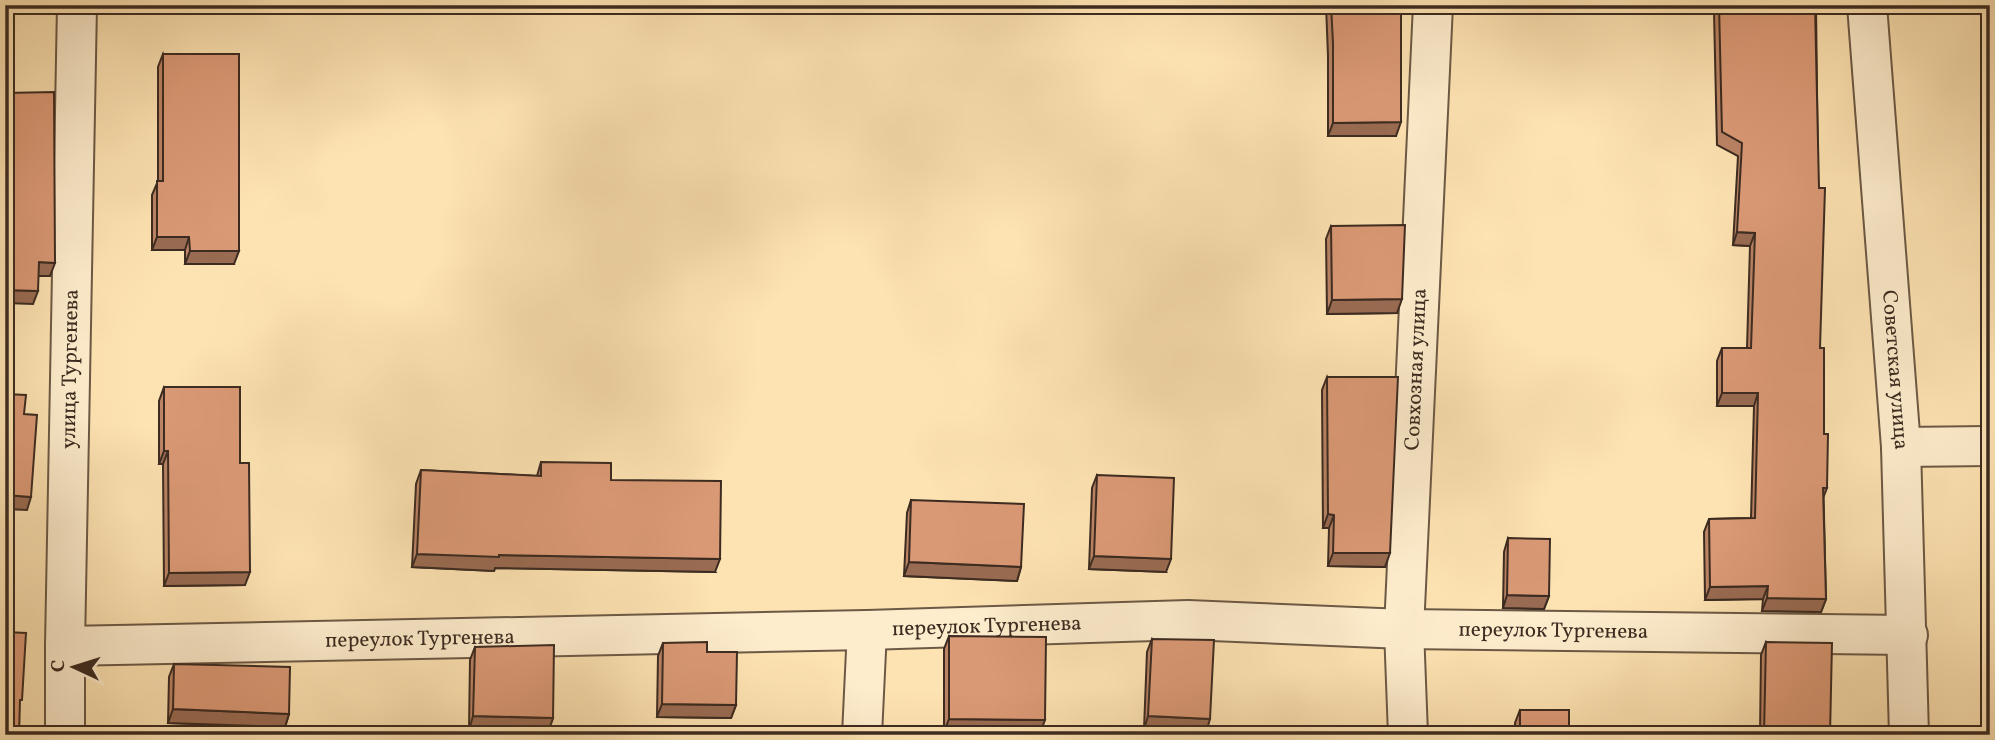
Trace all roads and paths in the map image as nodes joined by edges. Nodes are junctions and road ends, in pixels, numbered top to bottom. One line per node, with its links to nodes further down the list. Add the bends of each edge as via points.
1 (77, 5): 9 (street, улица Тургенева)
2 (1433, 5): 6 (street, Совхозная улица)
3 (1867, 5): 5 (street, Советская улица)
4 (1990, 446): 5 (street)
5 (1901, 447): 8 (street, Советская улица)
6 (1404, 629): 7 (street, переулок Тургенева, via 1188,620); 8 (street, переулок Тургенева); 12 (street, Совхозная улица)
7 (867, 631): 9 (street, переулок Тургенева); 11 (street)
8 (1908, 635): 13 (street, Советская улица)
9 (65, 646): 10 (street, улица Тургенева)
10 (65, 735)
11 (862, 735)
12 (1408, 735)
13 (1909, 735)

